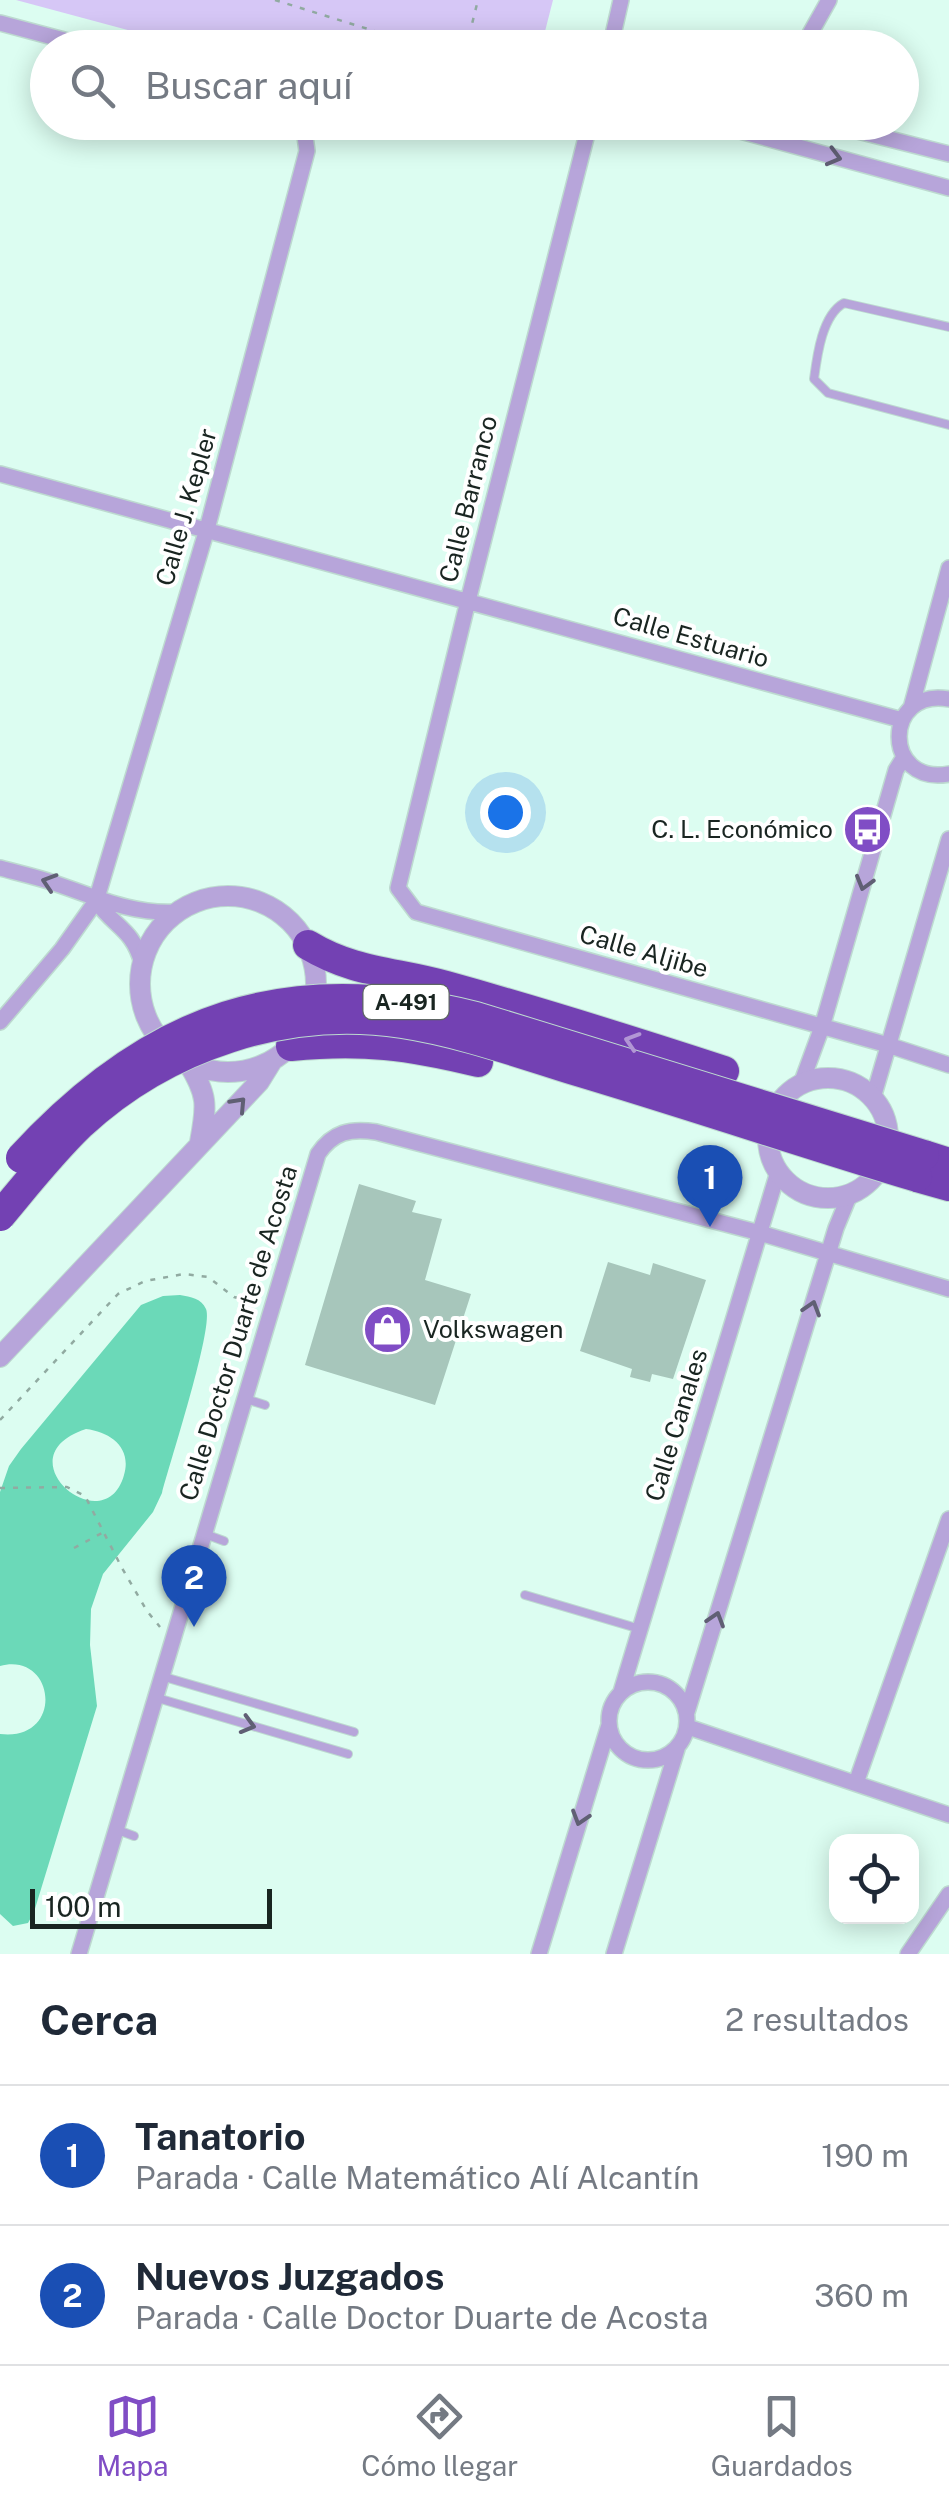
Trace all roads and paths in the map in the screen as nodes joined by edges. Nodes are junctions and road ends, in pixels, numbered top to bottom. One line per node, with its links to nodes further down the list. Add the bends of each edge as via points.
1 (276, 0): 6 (path)
2 (478, 0): 7 (path)
3 (621, 0): 8 (street)
4 (830, 0): 9 (street)
5 (0, 24): 10 (street)
6 (372, 30)
7 (470, 30)
8 (614, 30)
9 (812, 30)
10 (30, 32)
11 (305, 140): 20 (street, Calle J. Kepler)
12 (585, 140): 22 (street, Calle Barranco)
13 (772, 140): 16 (street, one-way to 16)
14 (893, 140): 15 (street)
15 (949, 154)
16 (949, 188)
17 (949, 326): 18 (lane, via 844,304 832,312 814,379 828,393)
18 (949, 426)
19 (0, 474): 20 (street, Calle Estuario)
20 (207, 530): 22 (street, Calle Estuario); 30 (street, Calle J. Kepler)
21 (949, 568): 24 (street)
22 (468, 601): 24 (street, Calle Estuario); 29 (street, Calle Barranco)
23 (949, 699): 24 (street, via 932,697)
24 (906, 714): 25 (street, via 898,739)
25 (904, 757): 26 (street, via 926,774); 36 (street, one-way to 36)
26 (949, 774)
27 (949, 839): 37 (street)
28 (0, 868): 30 (street, one-way to 28)
29 (398, 888): 36 (street, Calle Aljibe, via 416,912)
30 (96, 901): 31 (street); 33 (street, via 136,941); 34 (street, Calle J. Kepler, via 62,949)
31 (177, 912): 32 (street, via 204,898 245,896 282,913); 33 (street, via 155,933)
32 (308, 945): 38 (street, via 316,998 307,1024); 44 (highway, one-way to 32, via 826,1112 724,1071 512,1004 356,968)
33 (142, 962): 39 (street, via 142,1006 151,1029)
34 (7, 1001): 35 (street, Calle J. Kepler)
35 (0, 1022)
36 (822, 1027): 37 (street, Calle Aljibe); 41 (street)
37 (888, 1045): 40 (street, Calle Aljibe); 42 (street)
38 (282, 1053): 39 (street, via 230,1072); 43 (street, one-way to 38); 44 (highway, via 338,1041 386,1043 478,1062 791,1151)
39 (188, 1063): 43 (street, via 207,1107)
40 (949, 1065)
41 (802, 1084): 42 (street, via 832,1078); 46 (street, via 770,1123)
42 (873, 1098): 49 (street, via 888,1144 876,1174)
43 (200, 1142): 55 (street)
44 (842, 1143): 45 (highway, A-491, bridge); 47 (highway, A-491, bridge, via 476,1017 386,999 324,999 236,1013 152,1047 78,1100); 50 (highway, A-491, bridge, via 711,1112 432,1028 314,1020 229,1038 149,1073 80,1125)
45 (930, 1165): 48 (highway, A-491)
46 (778, 1172): 49 (street, via 802,1192); 51 (street, Calle Canales)
47 (0, 1183)
48 (949, 1186)
49 (850, 1194): 52 (street)
50 (0, 1216)
51 (760, 1232): 52 (street); 54 (street, Calle Doctor Duarte de Acosta, via 360,1129 336,1135 318,1154); 68 (street, Calle Canales)
52 (829, 1252): 53 (street); 73 (street, one-way to 52)
53 (949, 1289)
54 (272, 1306): 56 (street, Calle Doctor Duarte de Acosta); 58 (path, via 234,1297 208,1278 184,1274 145,1281 118,1294)
55 (0, 1358)
56 (244, 1398): 57 (lane); 62 (street, Calle Doctor Duarte de Acosta)
57 (265, 1405)
58 (0, 1420)
59 (0, 1488): 61 (path, via 78,1490)
60 (949, 1519): 78 (street)
61 (104, 1532): 64 (path); 69 (path, via 148,1612)
62 (203, 1534): 63 (lane); 65 (street, Calle Doctor Duarte de Acosta)
63 (224, 1541)
64 (74, 1548)
65 (194, 1564): 66 (lane); 69 (street, Calle Doctor Duarte de Acosta)
66 (215, 1570)
67 (525, 1595): 68 (lane)
68 (640, 1629): 71 (street, Calle Canales)
69 (171, 1639): 70 (street, Calle Doctor Duarte de Acosta)
70 (160, 1676): 72 (street, Calle Doctor Duarte de Acosta); 75 (lane)
71 (621, 1692): 73 (street, via 662,1684 680,1696); 74 (street)
72 (154, 1698): 77 (lane, one-way to 77); 80 (street, Calle Doctor Duarte de Acosta)
73 (688, 1720): 76 (street); 78 (street)
74 (609, 1724): 76 (street, via 614,1742 634,1758 654,1760); 84 (street, one-way to 84)
75 (354, 1732)
76 (677, 1749): 85 (street)
77 (348, 1754)
78 (856, 1784): 79 (street)
79 (949, 1815)
80 (115, 1830): 81 (lane); 83 (street, Calle Doctor Duarte de Acosta)
81 (134, 1836)
82 (949, 1894): 86 (street)
83 (78, 1954)
84 (538, 1954)
85 (614, 1954)
86 (908, 1954)

